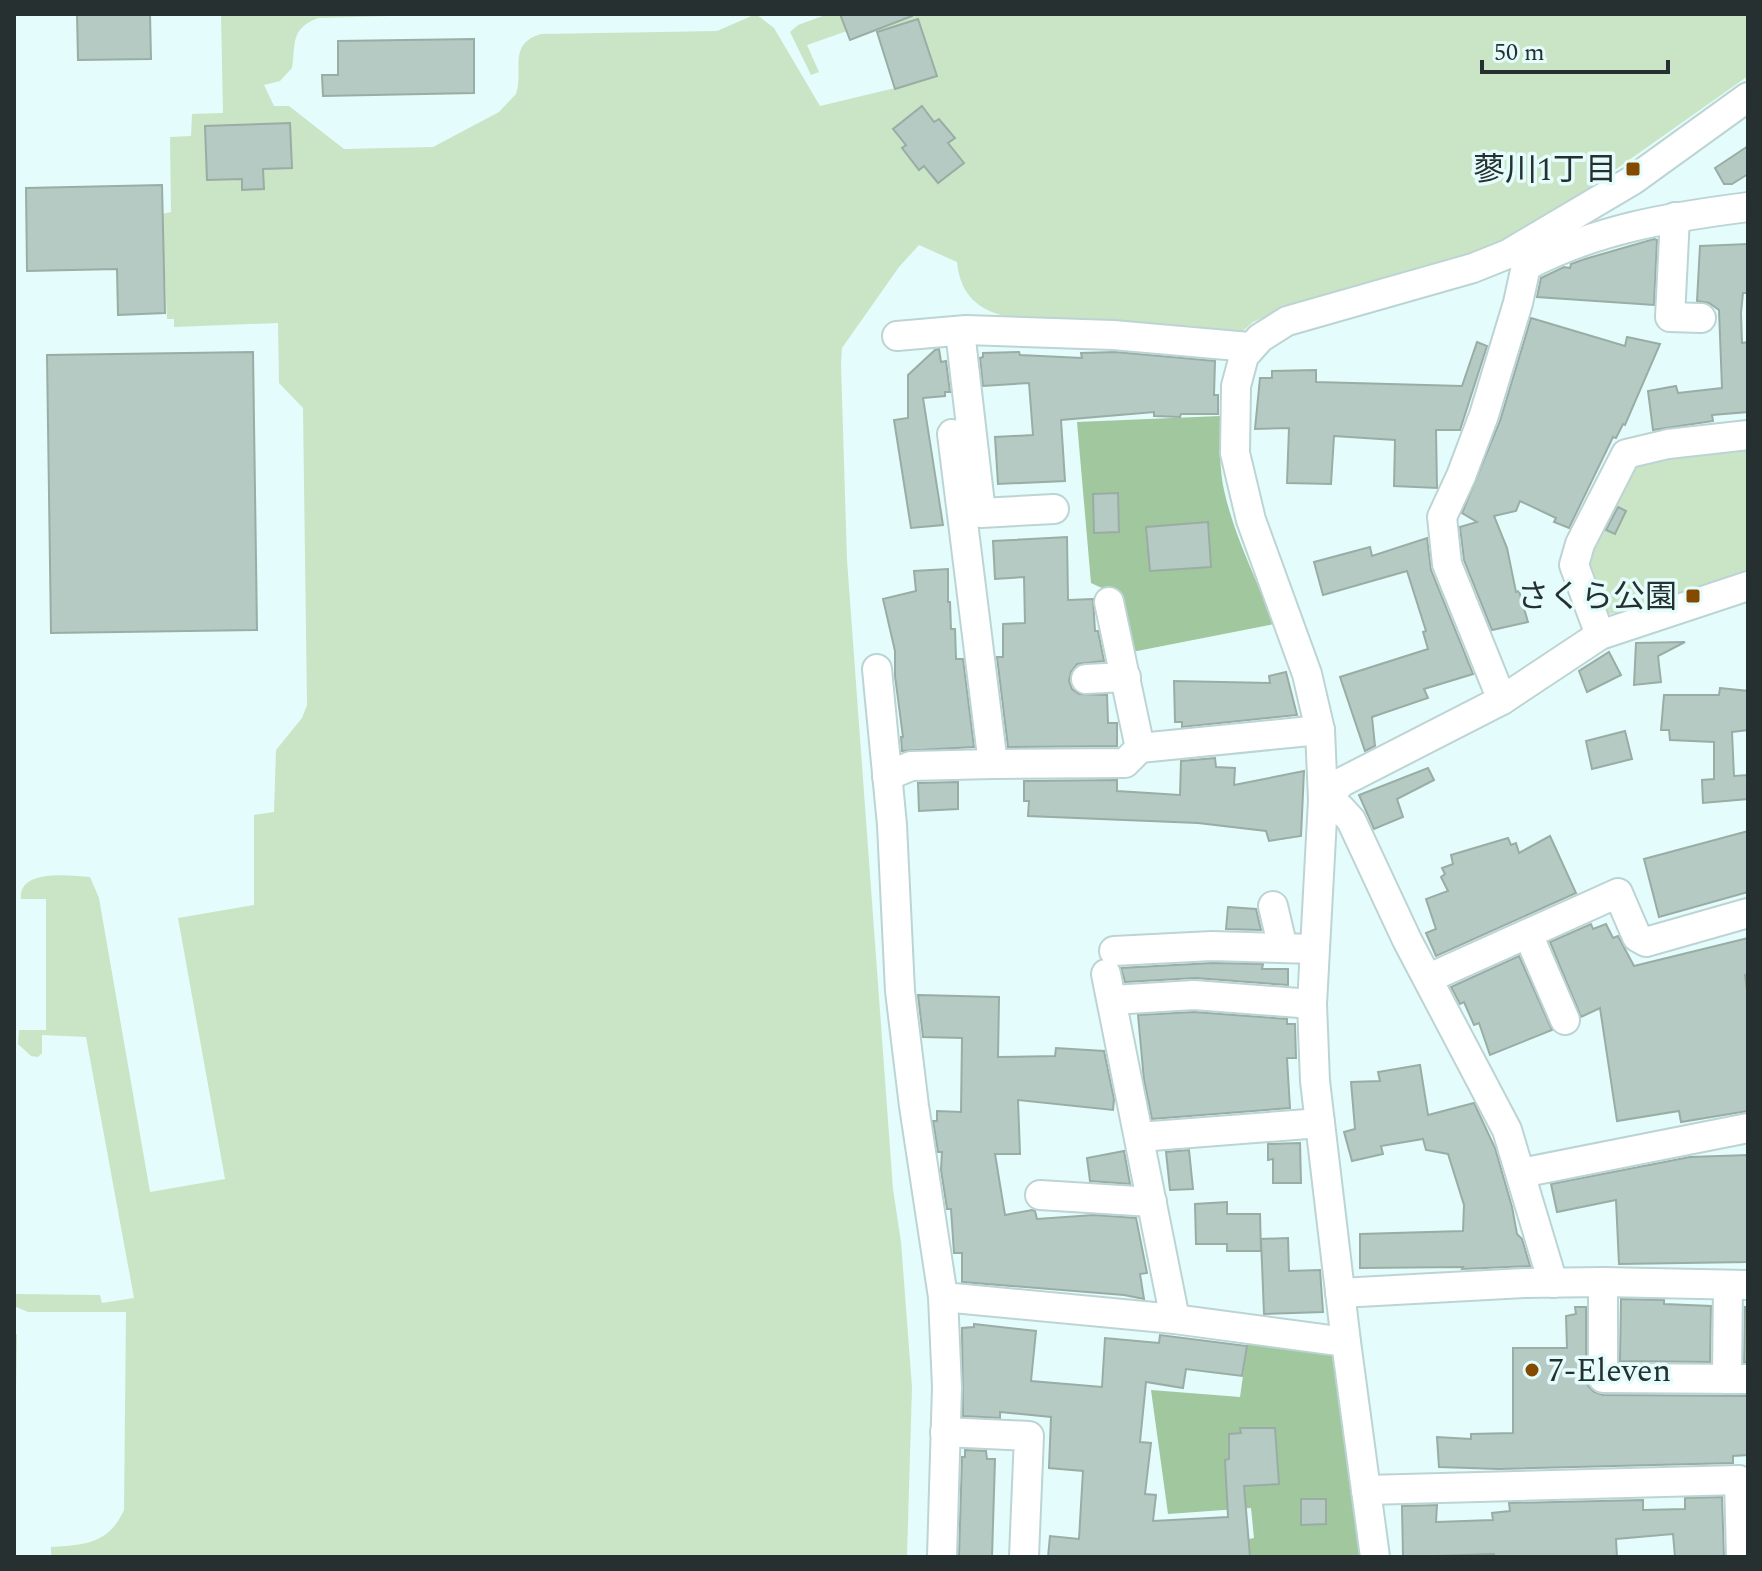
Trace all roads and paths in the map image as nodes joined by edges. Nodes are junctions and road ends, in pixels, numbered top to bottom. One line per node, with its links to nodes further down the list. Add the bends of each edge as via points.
1 (1748, 97): 4 (street, via 1633,180)
2 (1748, 207): 3 (street)
3 (1675, 217): 5 (street, via 1605,232); 6 (street, via 1670,317)
4 (1539, 237): 5 (street); 9 (street, via 1469,269 1287,321)
5 (1526, 266): 19 (street, via 1484,415 1442,517 1447,564)
6 (1701, 318)
7 (960, 331): 8 (street); 9 (street, via 1113,335); 12 (street, via 981,513)
8 (897, 336)
9 (1249, 347): 20 (street, via 1236,386 1238,469 1307,674)
10 (952, 434): 22 (street)
11 (1748, 435): 15 (street, via 1626,454 1574,565)
12 (1054, 509)
13 (1748, 586): 15 (street)
14 (1109, 602): 17 (street)
15 (1600, 635): 19 (street)
16 (877, 669): 23 (street)
17 (1126, 677): 18 (street); 21 (street)
18 (1086, 679)
19 (1502, 700): 24 (street, via 1342,782)
20 (1320, 730): 21 (street); 24 (street)
21 (1140, 748): 22 (street, via 1125,763)
22 (993, 764): 23 (street, via 911,766)
23 (887, 776): 43 (street, via 900,991)
24 (1323, 800): 28 (street); 30 (street, via 1351,820)
25 (1273, 906): 28 (street, via 1281,940)
26 (1748, 913): 27 (street, via 1646,942 1637,937 1618,893)
27 (1528, 934): 30 (street); 32 (street)
28 (1301, 948): 29 (street, via 1212,946); 31 (street)
29 (1111, 975): 31 (street, via 1194,995); 35 (street)
30 (1429, 978): 36 (street, via 1507,1130)
31 (1312, 1004): 33 (street)
32 (1565, 1020)
33 (1320, 1123): 35 (street); 42 (street)
34 (1748, 1128): 36 (street)
35 (1139, 1137): 38 (street)
36 (1521, 1173): 40 (street)
37 (1040, 1195): 38 (street)
38 (1152, 1202): 44 (street)
39 (1603, 1282): 40 (street); 41 (street); 46 (street, via 1603,1378)
40 (1553, 1283): 42 (street)
41 (1738, 1285): 46 (street)
42 (1340, 1293): 45 (street)
43 (943, 1297): 44 (street); 47 (street)
44 (1175, 1319): 45 (street)
45 (1346, 1342): 48 (street)
46 (1738, 1379)
47 (945, 1432): 50 (street); 51 (street, via 1029,1436)
48 (1366, 1490): 49 (street, via 1739,1480); 52 (street)
49 (1744, 1504): 53 (street)
50 (942, 1557)
51 (1024, 1557)
52 (1375, 1557)
53 (1741, 1557)

